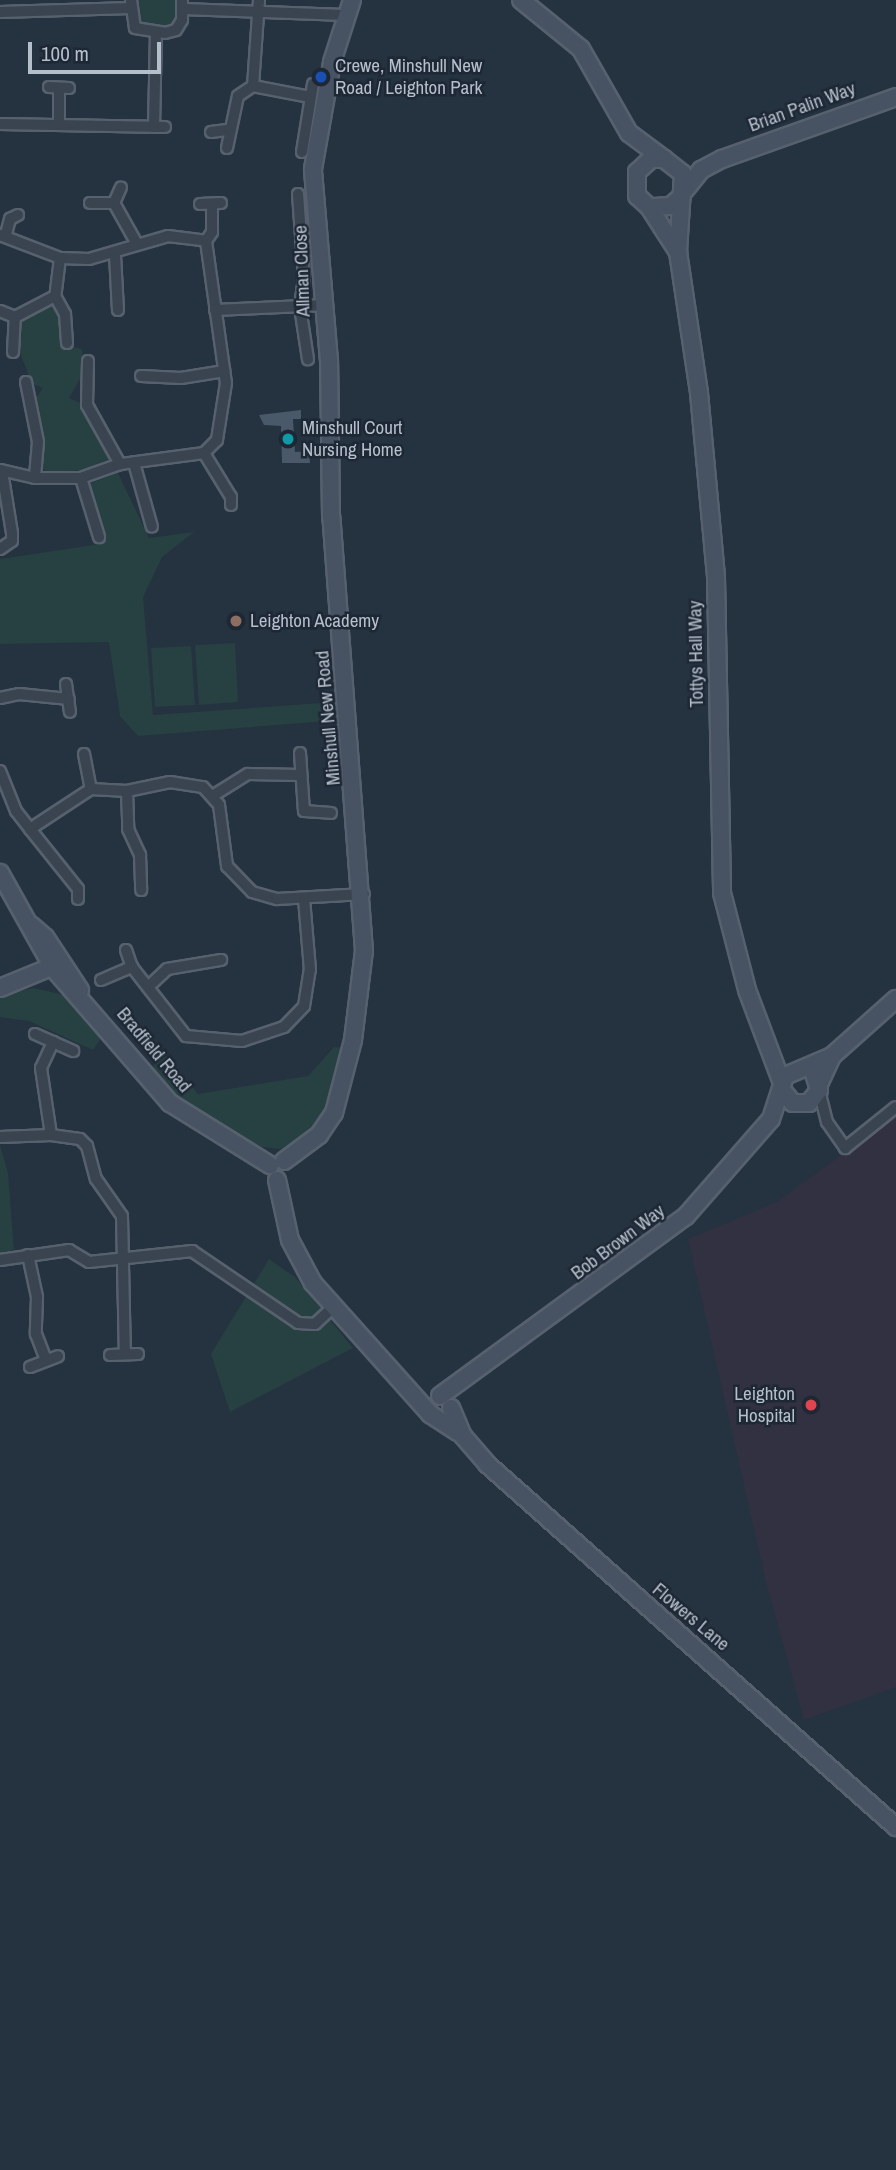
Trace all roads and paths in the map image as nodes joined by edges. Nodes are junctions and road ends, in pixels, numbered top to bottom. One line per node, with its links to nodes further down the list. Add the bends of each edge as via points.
1 (52, 0): 8 (street)
2 (521, 0): 19 (street, via 581,49)
3 (131, 4): 8 (street); 9 (street, via 135,28)
4 (183, 4): 5 (street); 9 (street, via 176,30)
5 (259, 5): 6 (street); 11 (street)
6 (349, 7): 41 (street, Minshull New Road, via 314,152)
7 (0, 12): 8 (street)
8 (52, 12)
9 (156, 33): 16 (street, via 159,127)
10 (313, 84): 13 (street)
11 (253, 86): 13 (street); 17 (street, via 237,96)
12 (59, 88): 16 (street)
13 (310, 97): 21 (street)
14 (896, 97): 22 (street, Brian Palin Way)
15 (0, 124): 16 (street)
16 (59, 124)
17 (227, 130): 18 (street); 20 (street)
18 (211, 132)
19 (629, 133): 23 (street); 24 (street)
20 (227, 148)
21 (302, 152)
22 (722, 159): 23 (street, Brian Palin Way, via 694,165); 26 (street, Brian Palin Way, via 701,170)
23 (668, 160): 24 (street, via 641,166); 26 (street, via 683,174)
24 (634, 180): 31 (street, via 637,196)
25 (121, 187): 29 (street)
26 (683, 193): 31 (street, via 671,206); 36 (street, Tottys Hall Way)
27 (296, 199): 42 (street, Allman Close, via 304,278)
28 (90, 203): 29 (street)
29 (114, 203): 35 (street)
30 (211, 204): 34 (street, via 212,232)
31 (649, 207): 36 (street, Tottys Hall Way)
32 (11, 215): 33 (street)
33 (3, 234): 38 (street)
34 (206, 241): 35 (street, via 168,236); 43 (street)
35 (136, 244): 37 (street)
36 (678, 252): 93 (street, Tottys Hall Way, via 699,393 715,564 722,893 747,990)
37 (114, 255): 38 (street); 40 (street, via 117,304)
38 (60, 258): 39 (street)
39 (55, 296): 45 (street); 46 (street, via 65,314)
40 (103, 299)
41 (326, 305): 42 (street); 81 (street, Minshull New Road, via 331,517)
42 (300, 307): 43 (street); 48 (street, Allman Close, via 301,341)
43 (215, 310): 50 (street)
44 (0, 312): 45 (street)
45 (15, 317): 47 (street)
46 (66, 343)
47 (12, 352)
48 (308, 359)
49 (88, 361): 55 (street, via 79,395)
50 (224, 371): 51 (street, via 189,378); 53 (street, via 223,420 217,440)
51 (141, 376)
52 (40, 392): 57 (street, via 26,387 38,442)
53 (204, 453): 54 (street); 59 (street)
54 (134, 463): 55 (street); 60 (street)
55 (120, 464): 58 (street)
56 (1, 470): 57 (street); 62 (street, via 12,541)
57 (35, 478): 58 (street)
58 (81, 478): 61 (street)
59 (234, 499)
60 (152, 527)
61 (99, 537)
62 (0, 549)
63 (66, 684): 65 (street)
64 (0, 698): 65 (street, via 19,694)
65 (69, 699): 66 (street)
66 (70, 712)
67 (300, 753): 70 (street)
68 (84, 754): 71 (street)
69 (0, 771): 77 (street)
70 (301, 775): 73 (street, via 248,774); 74 (street)
71 (91, 789): 72 (street); 77 (street)
72 (127, 791): 73 (street, via 186,782); 79 (street, via 128,829 141,855)
73 (214, 795): 82 (street, via 225,860 236,878 262,896)
74 (304, 811): 75 (street); 76 (street)
75 (331, 813)
76 (298, 822)
77 (30, 829): 80 (street)
78 (0, 873): 85 (street, Bradfield Road)
79 (146, 886)
80 (81, 891)
81 (364, 894): 82 (street); 105 (street, Minshull New Road, via 361,989 345,1081 328,1124)
82 (304, 898): 88 (street, via 309,983 304,1006 284,1027 236,1042 195,1039 179,1030 168,1007)
83 (126, 950): 86 (street)
84 (214, 958): 88 (street, via 167,969)
85 (58, 965): 89 (street); 105 (street, Bradfield Road, via 170,1103)
86 (132, 967): 87 (street); 88 (street)
87 (101, 980)
88 (148, 987)
89 (0, 988)
90 (896, 999): 95 (street)
91 (35, 1034): 92 (street)
92 (53, 1042): 94 (street); 103 (street, via 41,1077)
93 (773, 1048): 96 (street, Tottys Hall Way); 97 (street, Tottys Hall Way)
94 (73, 1051)
95 (832, 1056): 96 (street); 98 (street)
96 (801, 1068): 97 (street); 98 (street, Tottys Hall Way)
97 (782, 1086): 99 (street); 101 (street, Bob Brown Way)
98 (819, 1087): 99 (street, Bob Brown Way); 102 (street)
99 (801, 1105): 101 (street, Bob Brown Way); 102 (street)
100 (896, 1107): 102 (street, via 845,1148)
101 (771, 1119): 116 (street, Bob Brown Way, via 686,1216 470,1377)
102 (827, 1122)
103 (51, 1135): 104 (street); 107 (street, via 80,1139 87,1146 96,1179 118,1205)
104 (0, 1137)
105 (277, 1169): 109 (street, Flowers Lane, via 290,1240)
106 (28, 1255): 107 (street, via 69,1250 82,1263); 108 (street); 114 (street, via 37,1297 36,1334)
107 (125, 1257): 109 (street, via 199,1252 306,1325); 110 (street)
108 (0, 1260)
109 (333, 1307): 116 (street, Flowers Lane, via 409,1386)
110 (125, 1354): 111 (street); 112 (street)
111 (138, 1354)
112 (110, 1355)
113 (58, 1356): 114 (street)
114 (46, 1360): 115 (street)
115 (30, 1367)
116 (441, 1405): 117 (street, Flowers Lane, via 463,1436 592,1561)
117 (896, 1827)

